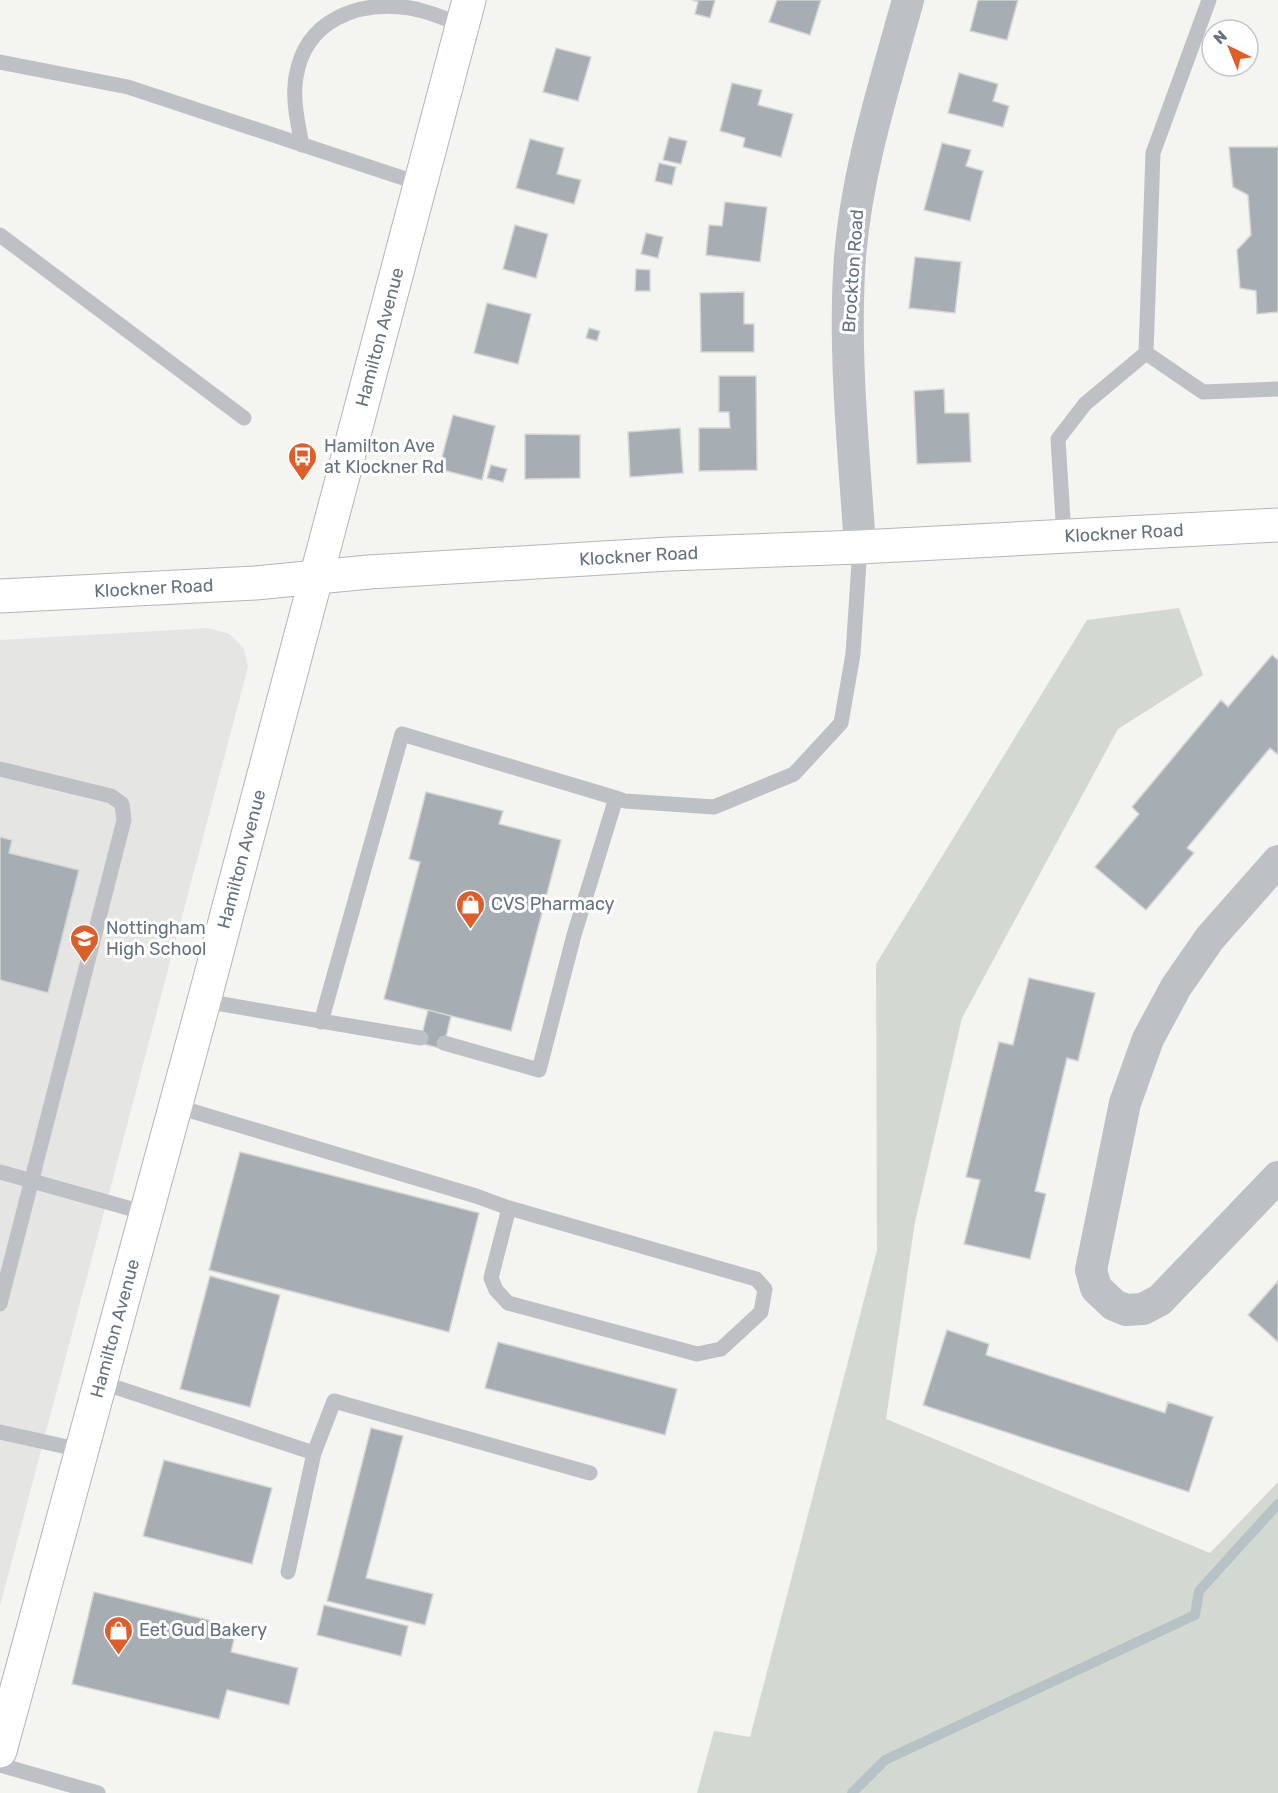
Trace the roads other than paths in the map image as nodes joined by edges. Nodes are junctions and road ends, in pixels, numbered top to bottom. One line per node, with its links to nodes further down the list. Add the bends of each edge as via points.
1 (908, 0): 13 (street, Brockton Road, via 872,133 850,256 847,330)
2 (1209, 0): 8 (lane, via 1153,153)
3 (466, 13): 5 (lane, via 377,5 344,12 311,36 295,79); 6 (main road, Hamilton Avenue)
4 (0, 62): 5 (lane, via 128,87)
5 (302, 145): 6 (lane)
6 (421, 183): 14 (main road, Hamilton Avenue)
7 (0, 235): 10 (lane)
8 (1146, 353): 9 (lane, via 1203,392); 12 (lane, via 1085,404 1058,439)
9 (1278, 389)
10 (244, 418)
11 (1278, 525): 12 (main road, Klockner Road)
12 (1064, 536): 13 (main road, Klockner Road)
13 (860, 547): 14 (main road, Klockner Road, via 669,554); 17 (lane, via 853,654 841,723 794,774 714,807)
14 (317, 577): 15 (main road, Klockner Road); 19 (main road, Hamilton Avenue)
15 (0, 596)
16 (0, 770): 26 (lane, via 111,796 122,804 124,819)
17 (616, 798): 20 (lane, via 402,734); 22 (lane, via 574,935 539,1070)
18 (1278, 861): 25 (street, via 1210,938 1176,987 1148,1039 1125,1103 1091,1270 1096,1288 1114,1305 1126,1310 1143,1309 1160,1300)
19 (204, 1001): 20 (lane); 23 (main road, Hamilton Avenue)
20 (321, 1022): 21 (lane)
21 (421, 1038)
22 (444, 1044)
23 (175, 1106): 27 (lane); 28 (main road, Hamilton Avenue)
24 (0, 1172): 26 (lane)
25 (1278, 1177)
26 (30, 1181): 28 (lane); 29 (lane)
27 (509, 1208): 27 (lane, via 756,1279 765,1289 761,1312 721,1349 697,1354 508,1303 491,1278)
28 (146, 1214): 30 (main road, Hamilton Avenue)
29 (0, 1304)
30 (100, 1382): 32 (main road, Hamilton Avenue); 33 (lane)
31 (0, 1432): 32 (lane)
32 (81, 1450): 36 (main road, Hamilton Avenue)
33 (314, 1454): 34 (lane, via 334,1401); 35 (lane)
34 (590, 1473)
35 (288, 1572)
36 (0, 1751)
37 (0, 1765): 38 (lane)
38 (98, 1793)

